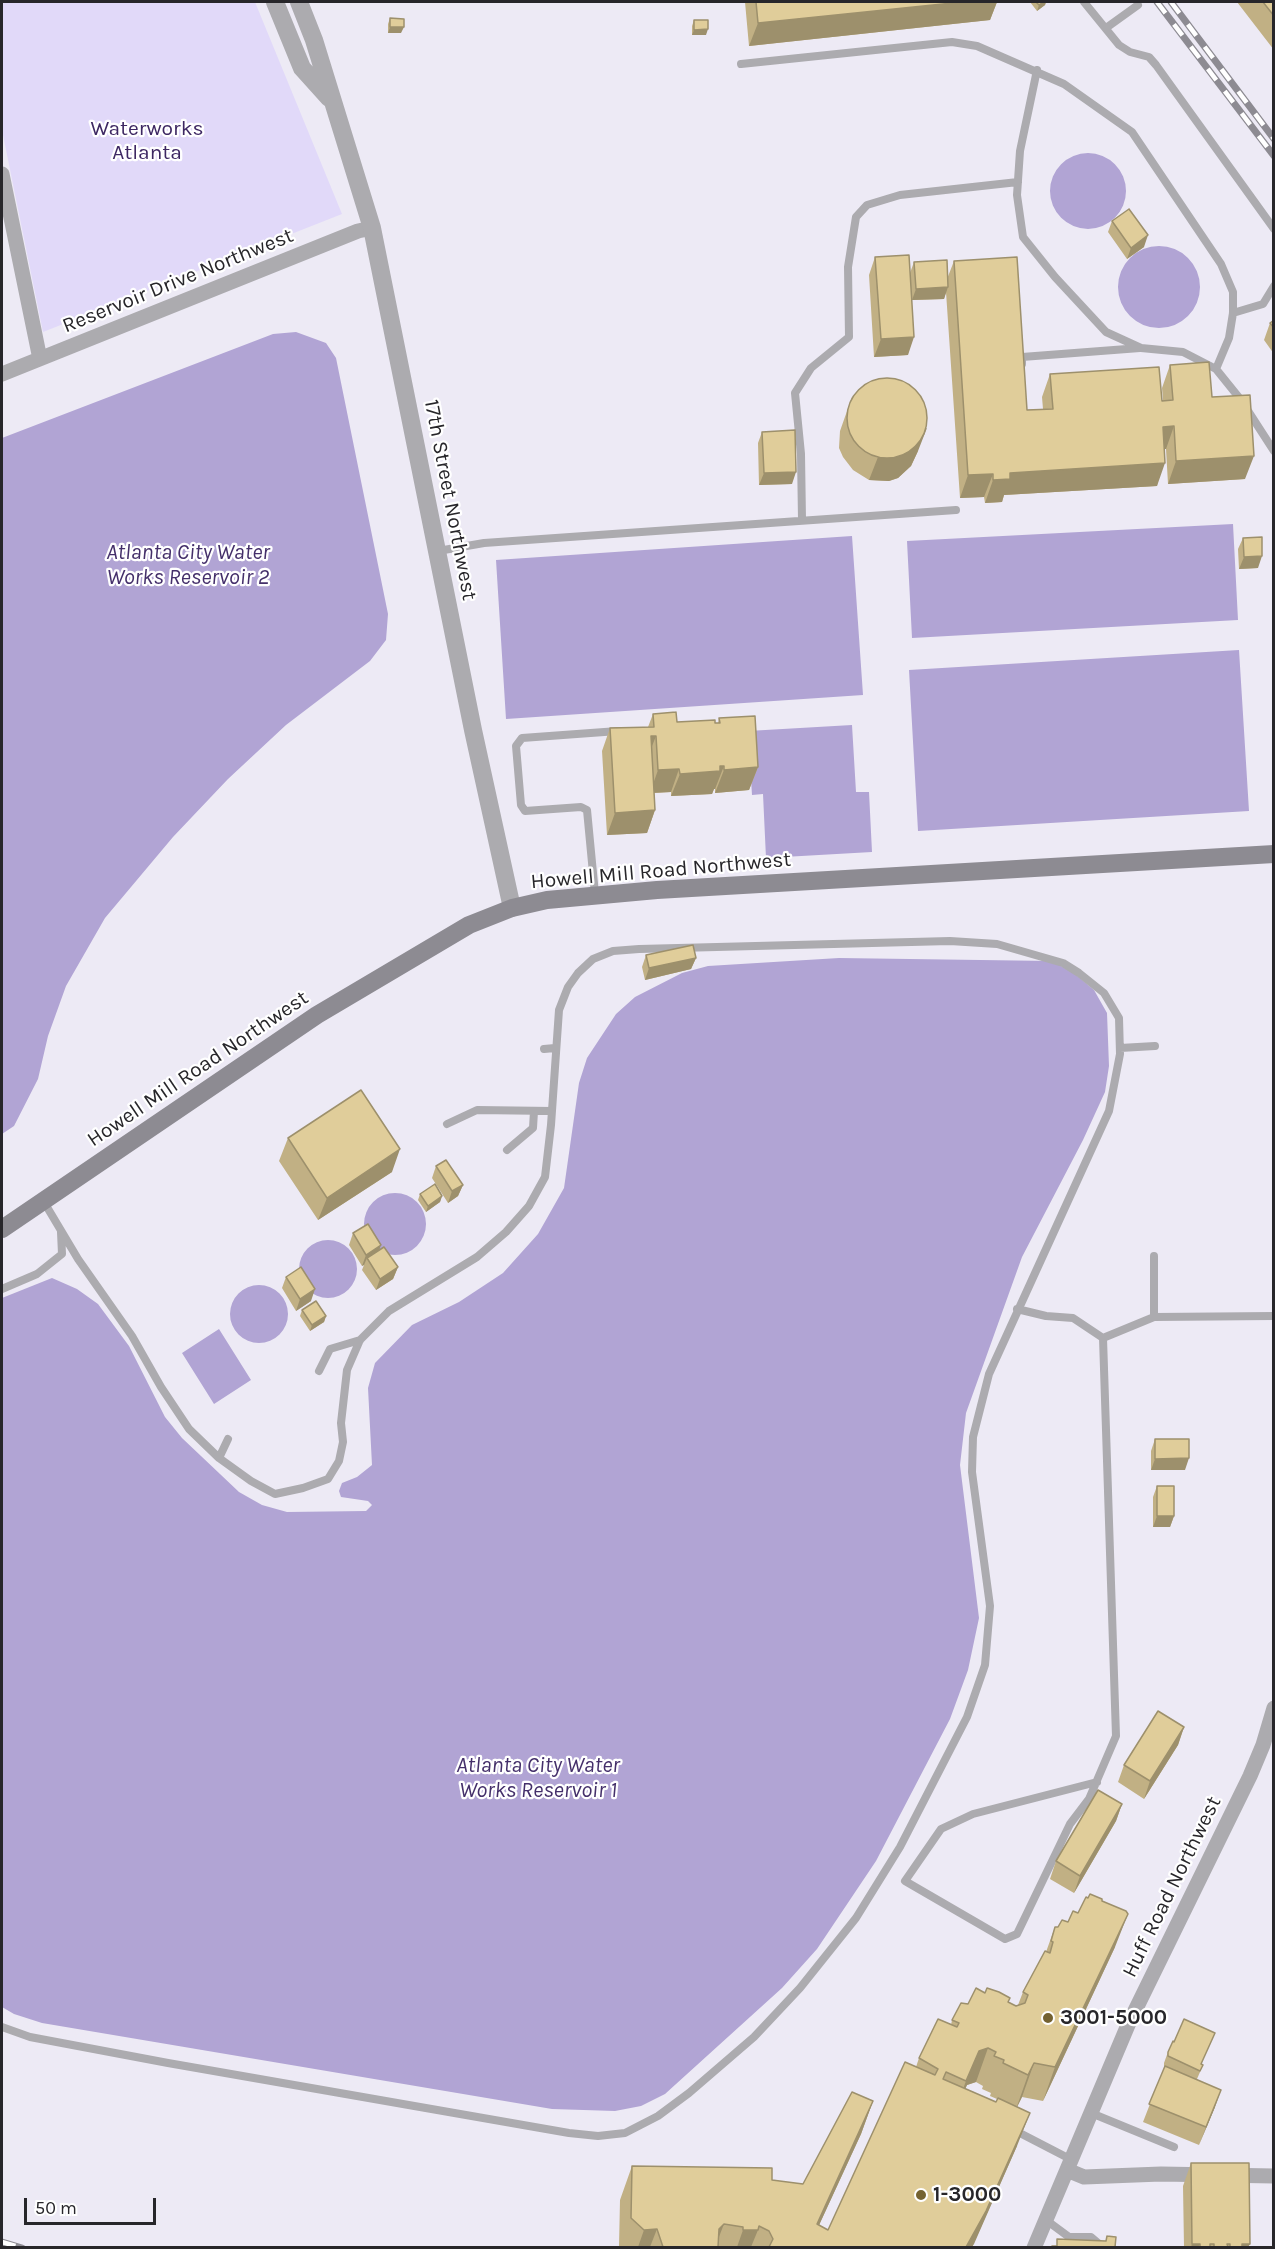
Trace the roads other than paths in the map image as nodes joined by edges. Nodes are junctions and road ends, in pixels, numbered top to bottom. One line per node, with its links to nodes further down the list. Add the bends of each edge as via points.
1 (275, 2): 8 (street, 17th Street Northwest, via 302,69)
2 (299, 2): 8 (street, 17th Street Northwest)
3 (1084, 2): 5 (lane)
4 (1138, 5): 5 (lane)
5 (1106, 28): 12 (lane, via 1119,45 1149,57 1155,64)
6 (741, 64): 7 (lane, via 952,42 977,46)
7 (1037, 70): 10 (lane, via 1020,151); 14 (lane, via 1064,84 1132,132 1221,264 1233,292)
8 (334, 104): 11 (street, 17th Street Northwest)
9 (2, 174): 16 (street)
10 (1018, 182): 15 (lane, via 1023,237 1106,332); 22 (lane, via 900,195 867,205 856,217 848,267 849,337 811,368 795,393)
11 (372, 228): 16 (street, Reservoir Drive Northwest); 23 (street, 17th Street Northwest)
12 (1274, 229)
13 (1274, 286): 14 (lane, via 1263,304)
14 (1233, 313): 17 (lane, via 1229,338)
15 (1142, 348): 17 (lane, via 1183,352); 19 (lane, via 1022,357)
16 (40, 359): 18 (street, Reservoir Drive Northwest)
17 (1216, 369): 20 (lane)
18 (2, 374)
19 (1024, 378)
20 (1274, 451)
21 (956, 510): 22 (lane)
22 (802, 520): 23 (lane, via 484,543)
23 (438, 551): 27 (street, 17th Street Northwest)
24 (626, 730): 26 (lane, via 522,738 516,746 521,805 525,811 581,807 587,810)
25 (1274, 854): 26 (main road, Howell Mill Road Northwest)
26 (595, 896): 27 (main road, Howell Mill Road Northwest)
27 (512, 908): 36 (main road, Howell Mill Road Northwest, via 469,926 317,1015)
28 (1155, 1046): 30 (lane)
29 (555, 1048): 30 (lane, via 559,1010 568,987 594,959 614,951 950,941 998,944 1063,963 1079,973 1104,993 1119,1018); 31 (lane); 33 (lane)
30 (1120, 1048): 41 (lane, via 1109,1111)
31 (544, 1049)
32 (534, 1111): 33 (lane); 34 (lane, via 477,1110); 35 (lane, via 533,1128)
33 (552, 1111): 45 (lane, via 544,1177 529,1206 477,1257 388,1311)
34 (447, 1124)
35 (507, 1150)
36 (44, 1200): 37 (lane); 38 (main road, Howell Mill Road Northwest)
37 (61, 1228): 40 (lane, via 62,1254 37,1274); 48 (lane, via 189,1429)
38 (2, 1229)
39 (1154, 1256): 43 (lane)
40 (2, 1289)
41 (1017, 1309): 44 (lane, via 1072,1318); 51 (lane, via 989,1374 974,1437 972,1472 990,1606 985,1665 967,1717 900,1847 856,1918 801,1988 754,2037 658,2116 625,2133 568,2133 30,2037)
42 (1274, 1316): 43 (lane)
43 (1154, 1317): 44 (lane)
44 (1103, 1338): 50 (lane, via 1116,1737)
45 (360, 1340): 46 (lane, via 330,1349); 48 (lane, via 347,1370 339,1461 328,1479 275,1494)
46 (319, 1371)
47 (228, 1439): 48 (lane)
48 (219, 1458)
49 (1274, 1708): 52 (street, Huff Road Northwest, via 1250,1776 1128,2025)
50 (1097, 1782): 50 (lane, via 1070,1824 1017,1934 1005,1939 905,1881 941,1830 974,1814)
51 (2, 2026)
52 (1091, 2113): 54 (lane); 55 (street, Huff Road Northwest)
53 (1010, 2128): 55 (lane)
54 (1174, 2147)
55 (1069, 2165): 56 (street, via 1084,2177); 57 (street, Huff Road Northwest)
56 (1274, 2176)
57 (1046, 2220): 58 (street, Huff Road Northwest); 59 (lane, via 1069,2237 1091,2237)
58 (1034, 2247)
59 (1104, 2247)

